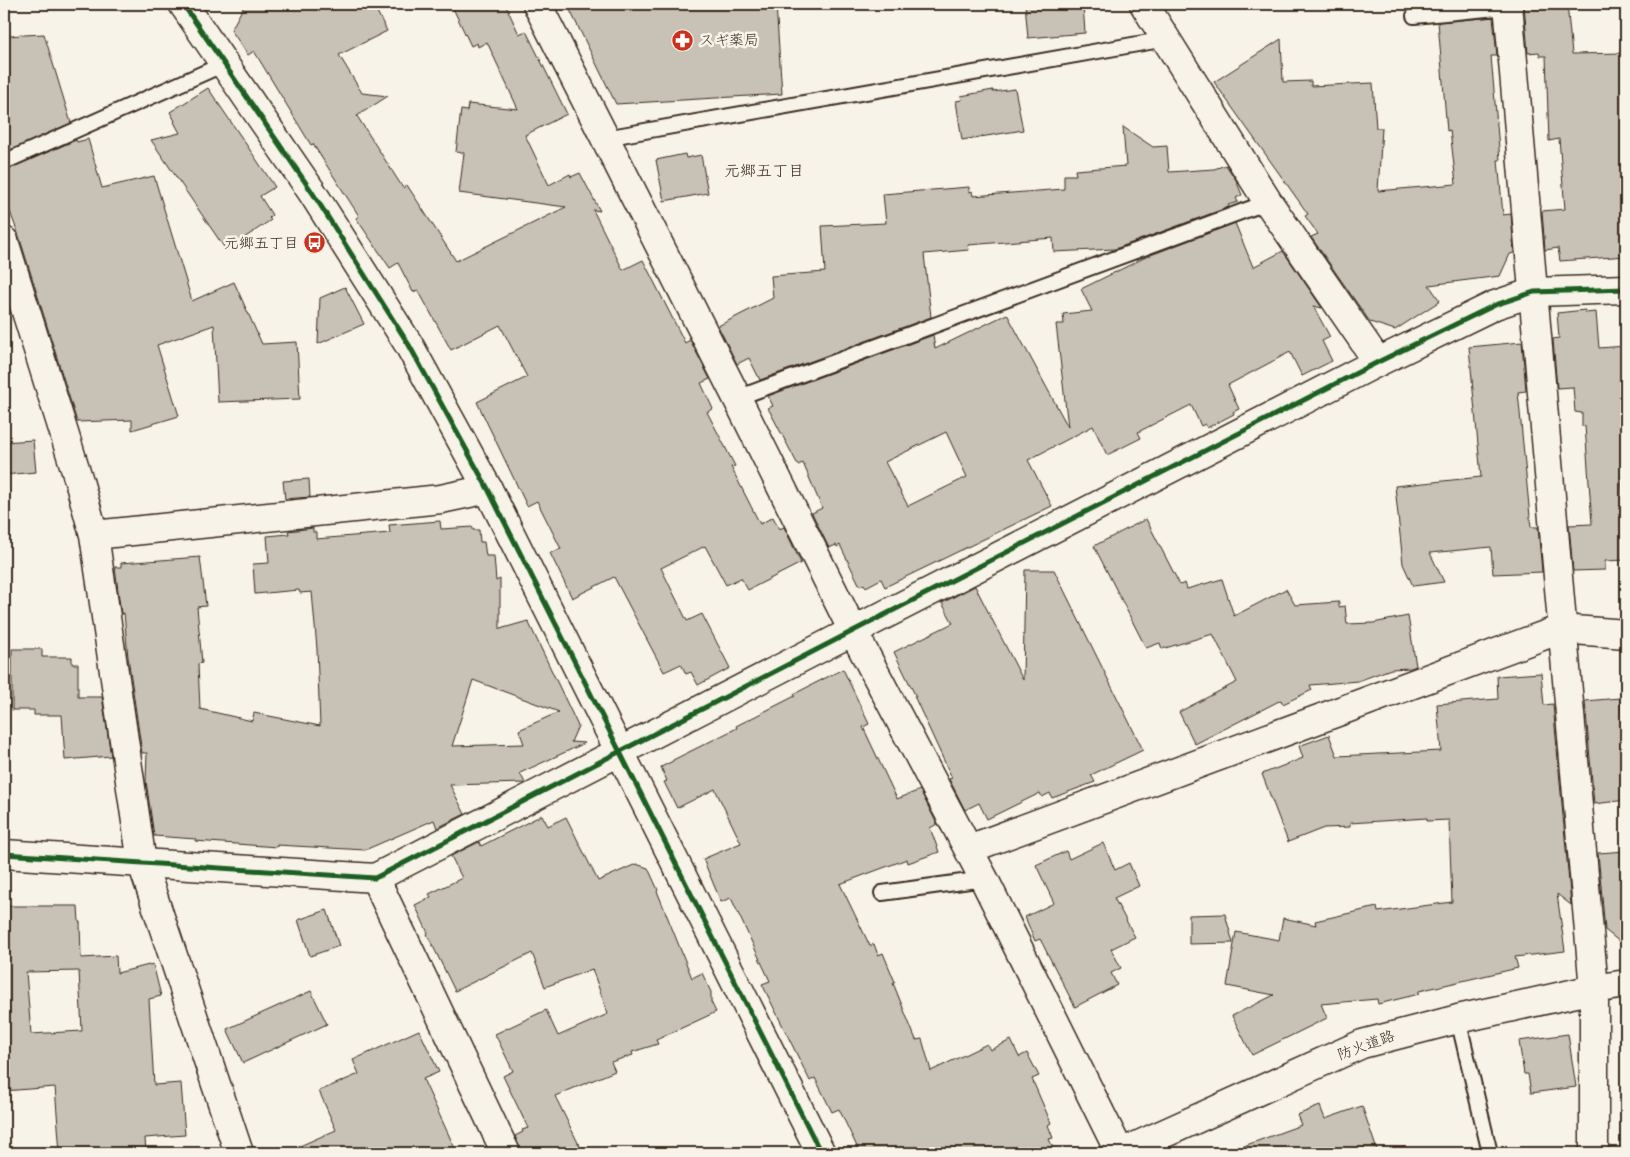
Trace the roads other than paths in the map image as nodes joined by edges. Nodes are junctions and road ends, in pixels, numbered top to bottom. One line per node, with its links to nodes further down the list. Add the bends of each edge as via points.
1 (182, 4): 7 (street)
2 (536, 4): 8 (street)
3 (1144, 4): 6 (street)
4 (1508, 5): 5 (lane); 13 (street)
5 (1414, 16)
6 (1166, 39): 8 (lane); 10 (street)
7 (224, 64): 9 (lane); 16 (street, via 312,192 409,345)
8 (605, 138): 15 (street)
9 (4, 162)
10 (1268, 202): 14 (street); 15 (lane)
11 (4, 241): 17 (street)
12 (1626, 289): 13 (street)
13 (1534, 292): 14 (street, via 1495,304); 18 (street)
14 (1378, 362): 19 (street)
15 (737, 398): 19 (street)
16 (488, 489): 17 (street, via 441,499); 21 (street)
17 (94, 535): 24 (street)
18 (1561, 629): 20 (street); 22 (street); 29 (street)
19 (853, 631): 21 (street); 22 (street)
20 (1626, 634)
21 (620, 751): 25 (street); 33 (street)
22 (969, 849): 26 (street)
23 (4, 854): 24 (street)
24 (142, 864): 25 (street); 31 (street)
25 (375, 878): 32 (street)
26 (984, 879): 27 (lane); 34 (street)
27 (882, 893)
28 (1626, 984): 29 (street, 防火道路)
29 (1594, 989): 30 (street, 防火道路); 36 (street)
30 (1458, 1019): 34 (street, 防火道路, via 1362,1044); 35 (lane)
31 (239, 1153)
32 (506, 1153)
33 (821, 1153)
34 (1121, 1153)
35 (1490, 1153)
36 (1594, 1153)

